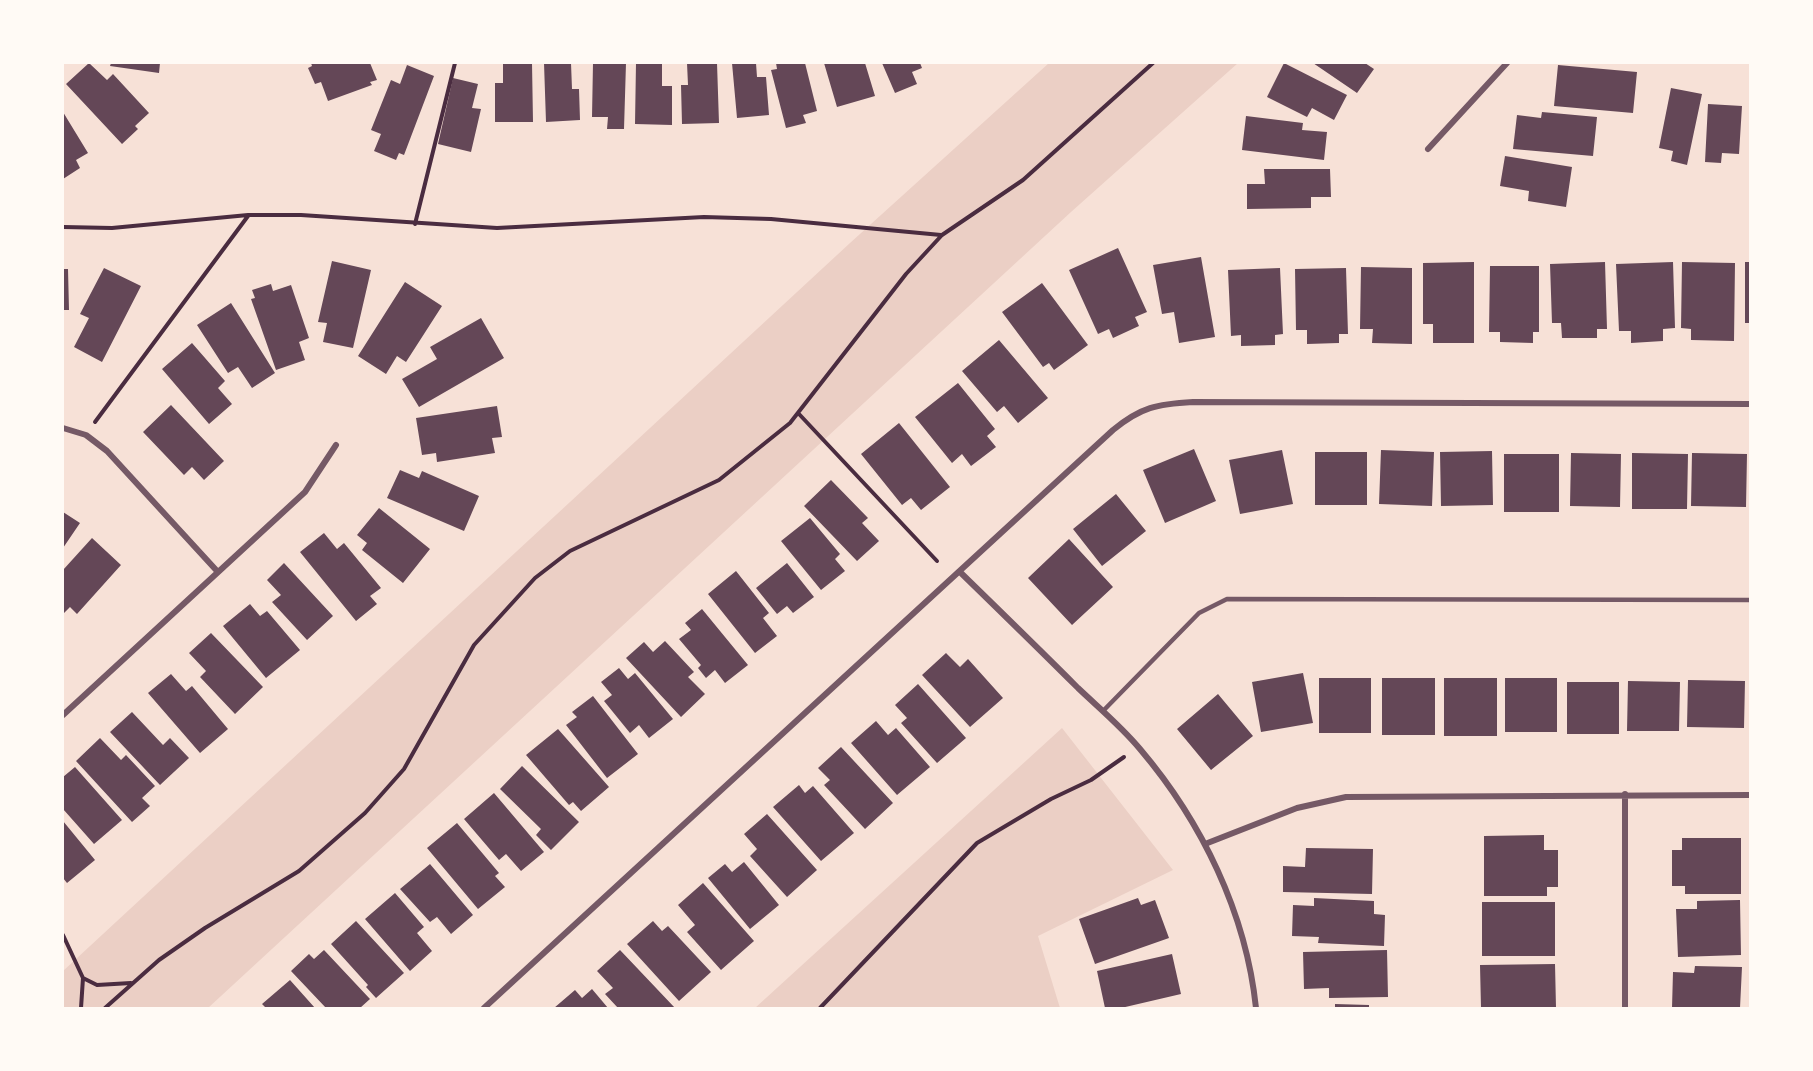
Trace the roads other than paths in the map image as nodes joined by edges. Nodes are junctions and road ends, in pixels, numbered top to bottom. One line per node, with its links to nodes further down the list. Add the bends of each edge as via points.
1 (1507, 63): 2 (street)
2 (1428, 149)
3 (1750, 404): 7 (street, via 1166,403 1144,408 1120,424)
4 (63, 428): 6 (street, via 86,435 107,451)
5 (336, 445): 6 (street, via 305,492)
6 (217, 571): 10 (street)
7 (960, 573): 9 (street); 14 (street)
8 (1750, 600): 9 (lane, via 1227,599 1199,613)
9 (1103, 711): 13 (street, via 1139,747 1172,790)
10 (63, 716)
11 (1625, 794): 12 (street); 13 (street, via 1346,797 1297,808); 16 (street)
12 (1750, 795)
13 (1205, 844): 15 (street, via 1243,940)
14 (484, 1008)
15 (1256, 1008)
16 (1625, 1008)

